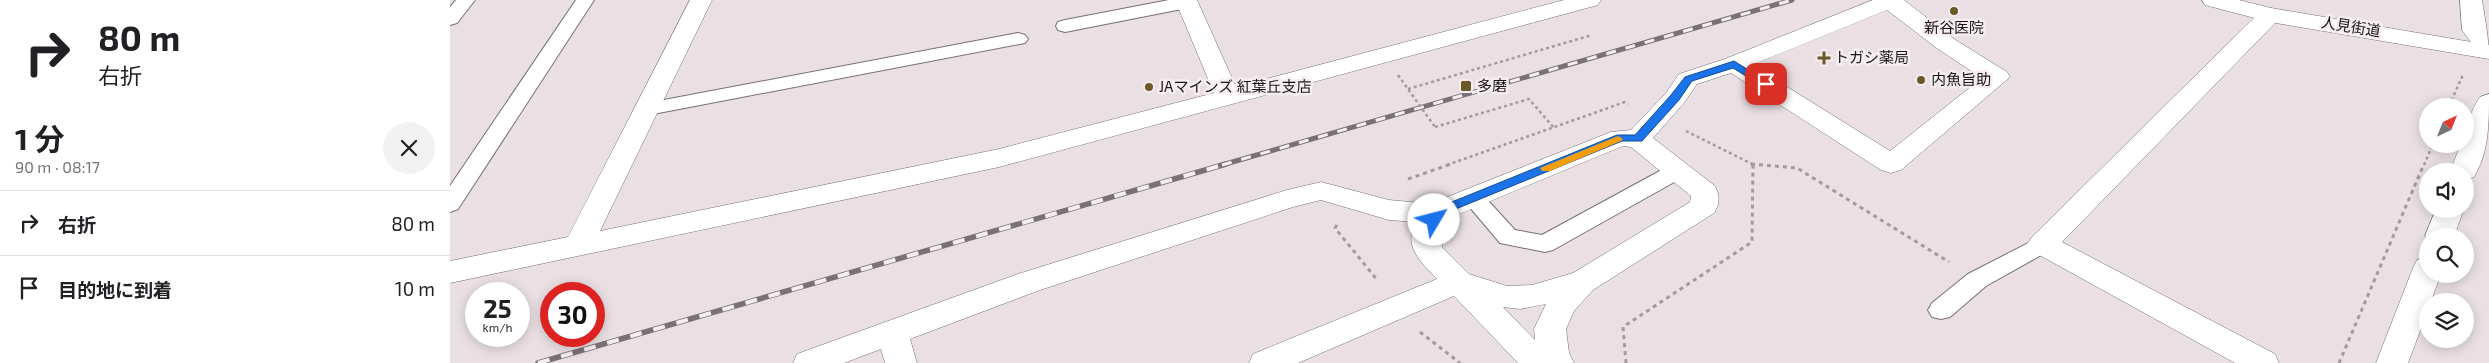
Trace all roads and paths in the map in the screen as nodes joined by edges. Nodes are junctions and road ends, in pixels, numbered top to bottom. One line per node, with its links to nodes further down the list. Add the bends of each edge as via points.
1 (466, 0): 11 (lane)
2 (585, 0): 30 (lane)
3 (700, 0): 21 (street)
4 (1590, 0): 9 (street)
5 (2213, 0): 10 (street, 人見街道)
6 (2471, 0): 15 (street, via 2474,30)
7 (1186, 1): 12 (lane); 19 (street)
8 (1891, 1): 16 (street); 16 (street, via 1946,44 1998,77 1891,164)
9 (1561, 4): 19 (street)
10 (2270, 15): 15 (street, 人見街道); 32 (street)
11 (450, 19)
12 (1065, 26)
13 (1592, 34): 18 (path)
14 (1018, 39): 21 (lane)
15 (2489, 51)
16 (1734, 64): 23 (street, via 1688,79)
17 (1398, 75): 18 (path, bridge)
18 (1408, 89): 22 (path, bridge, via 1435,127 1530,100)
19 (1229, 98): 33 (street, via 999,158)
20 (2489, 102): 25 (street)
21 (648, 109): 33 (street)
22 (1554, 128)
23 (1638, 139): 27 (street); 28 (street, via 1620,138)
24 (2429, 153): 48 (path)
25 (2467, 163)
26 (1753, 165): 46 (path, via 1752,242 1623,327)
27 (1677, 171): 28 (lane, via 1545,244 1508,237); 37 (street, via 1705,193 1704,206)
28 (1473, 198): 31 (street)
29 (1362, 202): 31 (street, via 1389,210 1421,213); 34 (street, via 1407,232); 40 (street, via 1322,191 1287,199 1029,282)
30 (450, 204)
31 (1442, 210): 34 (street, via 1426,231)
32 (2042, 244): 39 (lane, via 1977,280); 47 (street)
33 (578, 246): 35 (street)
34 (1427, 250): 36 (street)
35 (450, 272)
36 (1459, 282): 37 (street, via 1487,294 1509,298 1536,297); 43 (street); 44 (street)
37 (1582, 282): 45 (street, via 1561,304 1550,329)
38 (2422, 283): 49 (street)
39 (1941, 310)
40 (892, 333): 41 (street); 42 (street)
41 (809, 363)
42 (901, 363)
43 (1265, 363)
44 (1538, 363)
45 (1558, 363)
46 (1626, 363)
47 (2263, 363)
48 (2339, 363)
49 (2392, 363)

